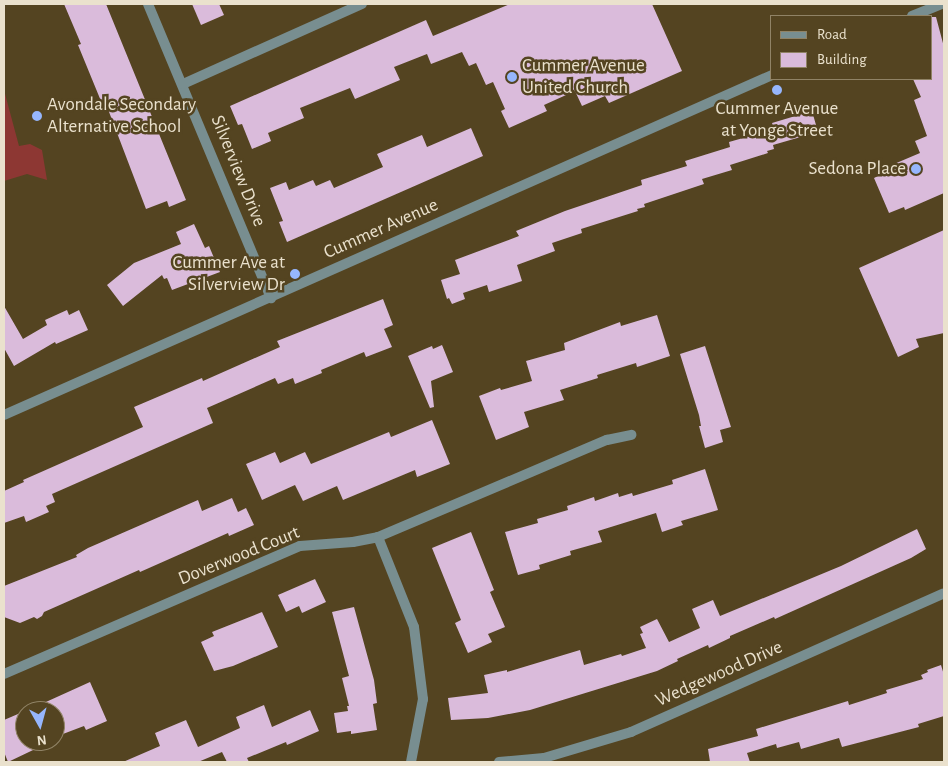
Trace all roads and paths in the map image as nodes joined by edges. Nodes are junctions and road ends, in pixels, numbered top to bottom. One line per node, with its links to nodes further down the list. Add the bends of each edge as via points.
1 (148, 4): 6 (street, Silverview Drive)
2 (362, 4): 6 (street)
3 (941, 4): 4 (street)
4 (914, 15)
5 (770, 76): 7 (street, Cummer Avenue)
6 (183, 84): 7 (street, Silverview Drive)
7 (271, 298): 8 (street, Cummer Avenue)
8 (4, 415)
9 (631, 435): 10 (street, Doverwood Court, via 607,440)
10 (378, 537): 12 (street, Doverwood Court, via 300,546); 13 (street, via 414,626 423,699)
11 (944, 593): 14 (street, Wedgewood Drive, via 631,732 544,758)
12 (4, 674)
13 (411, 762)
14 (499, 762)

